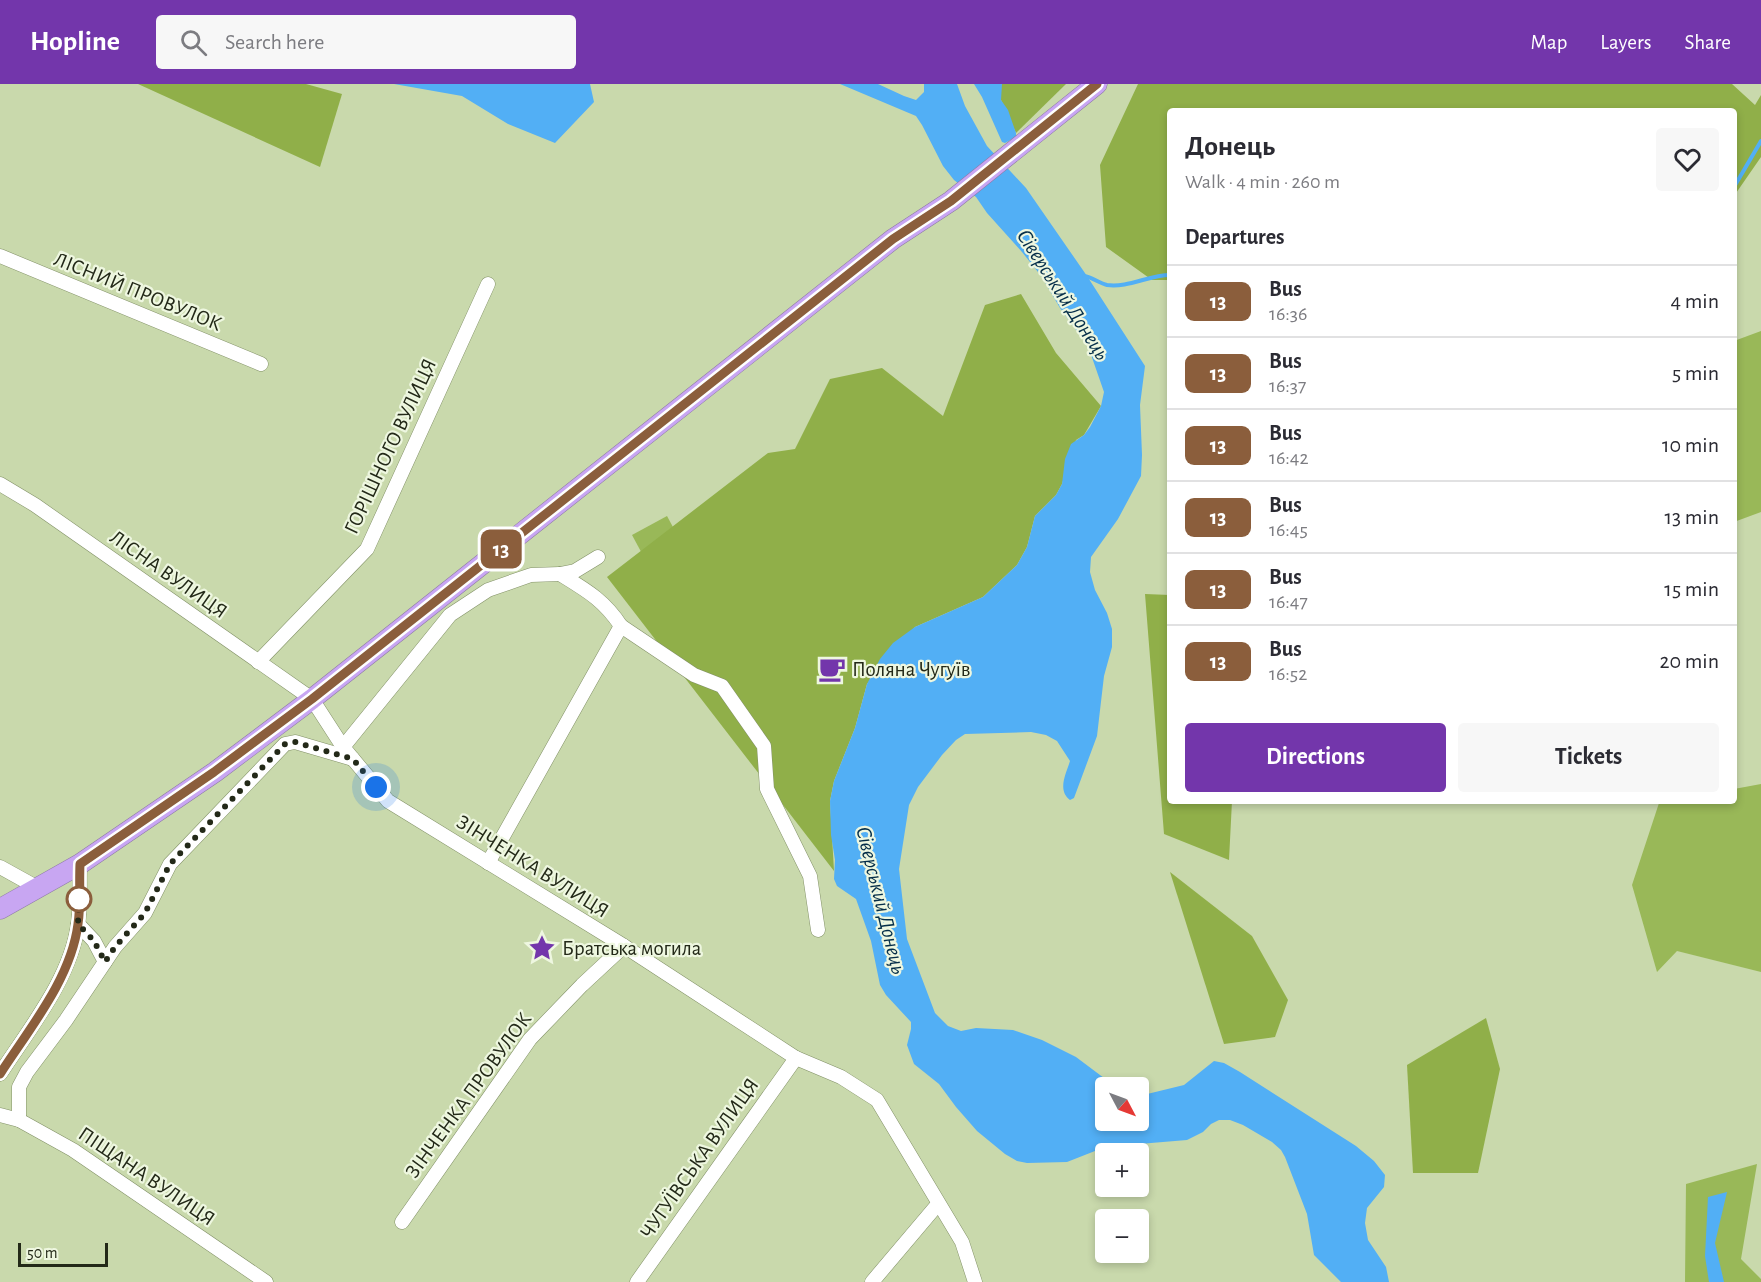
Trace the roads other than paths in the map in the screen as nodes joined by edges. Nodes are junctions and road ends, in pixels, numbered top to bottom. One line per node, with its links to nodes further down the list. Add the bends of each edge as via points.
1 (1097, 84): 10 (highway, via 951,201 885,246)
2 (0, 256): 4 (street, ЛІСНИЙ ПРОВУЛОК)
3 (488, 284): 9 (street, ГОРІШНОГО ВУЛИЦЯ, via 367,549)
4 (261, 364)
5 (0, 484): 9 (street, ЛІСНА ВУЛИЦЯ)
6 (598, 557): 7 (street, via 575,571)
7 (560, 574): 8 (street, via 610,609); 11 (street, via 531,575 488,590 450,615)
8 (621, 626): 13 (street); 19 (street, via 694,675 722,686 764,746 767,789 810,876)
9 (258, 662): 10 (street, ЛІСНА ВУЛИЦЯ)
10 (312, 699): 11 (street, ЗІНЧЕНКА ВУЛИЦЯ); 14 (highway)
11 (343, 747): 12 (street, ЗІНЧЕНКА ВУЛИЦЯ)
12 (353, 759): 13 (street, ЗІНЧЕНКА ВУЛИЦЯ, via 387,801); 21 (street, via 295,742 285,744 170,864 145,913)
13 (488, 863): 20 (street, ЗІНЧЕНКА ВУЛИЦЯ)
14 (80, 864): 16 (highway); 18 (street)
15 (0, 867): 16 (street)
16 (38, 888): 17 (highway)
17 (0, 909)
18 (78, 924): 21 (street, via 94,941); 23 (street, via 61,978)
19 (818, 930)
20 (624, 946): 22 (street, ЗІНЧЕНКА ВУЛИЦЯ); 27 (street, ЗІНЧЕНКА ПРОВУЛОК, via 530,1039)
21 (105, 962): 25 (street, via 19,1086)
22 (796, 1058): 26 (street, ЗІНЧЕНКА ВУЛИЦЯ, via 841,1077 877,1100); 29 (street, ЧУГУЇВСЬКА ВУЛИЦЯ)
23 (0, 1074)
24 (0, 1115): 25 (street, ПІЩАНА ВУЛИЦЯ)
25 (19, 1120): 28 (street, ПІЩАНА ВУЛИЦЯ, via 73,1150)
26 (938, 1204): 30 (street); 31 (street, ЗІНЧЕНКА ВУЛИЦЯ, via 962,1242)
27 (402, 1222)
28 (266, 1282)
29 (637, 1282)
30 (872, 1282)
31 (975, 1282)

